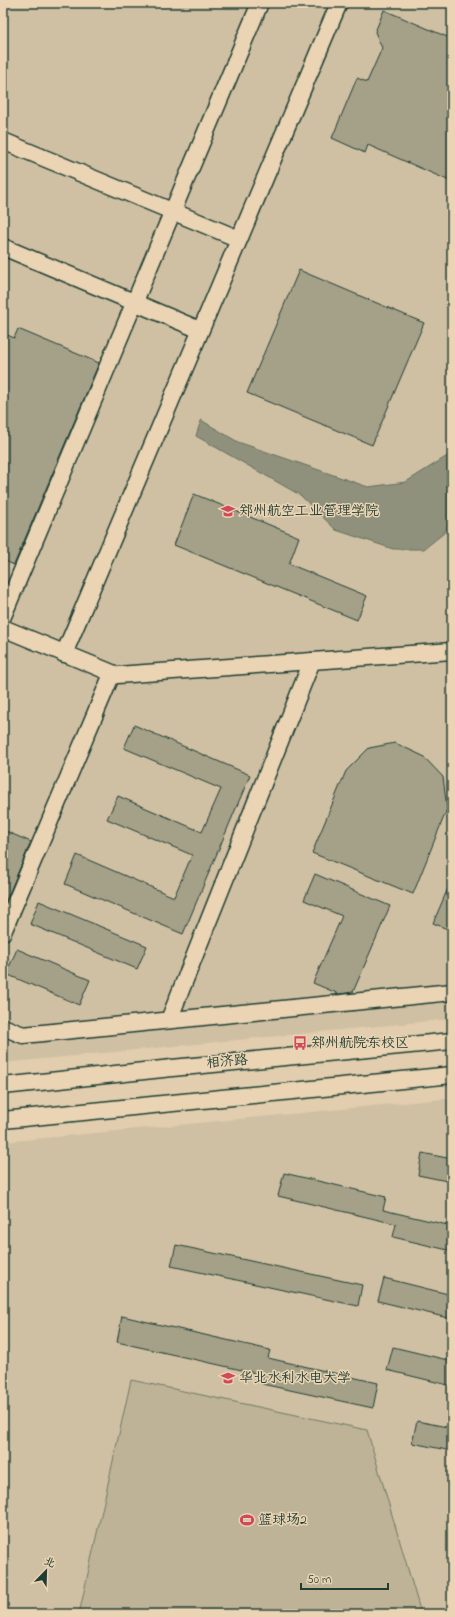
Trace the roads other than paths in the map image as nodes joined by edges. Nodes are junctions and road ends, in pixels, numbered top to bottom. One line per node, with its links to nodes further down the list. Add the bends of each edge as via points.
1 (260, 3): 4 (street)
2 (339, 3): 5 (street)
3 (3, 141): 4 (street)
4 (172, 212): 5 (street); 7 (street)
5 (239, 239): 8 (street)
6 (3, 247): 7 (street)
7 (134, 302): 8 (street); 9 (street)
8 (200, 330): 12 (street)
9 (3, 616)
10 (3, 628): 12 (street)
11 (452, 651): 13 (street)
12 (64, 654): 14 (street)
13 (312, 660): 14 (street); 17 (street)
14 (112, 674): 15 (street)
15 (3, 932)
16 (452, 992): 17 (street)
17 (169, 1020): 18 (street, via 22,1035)
18 (3, 1027)
19 (452, 1041): 21 (street, 相济路)
20 (452, 1075): 22 (street)
21 (3, 1086)
22 (3, 1120)

